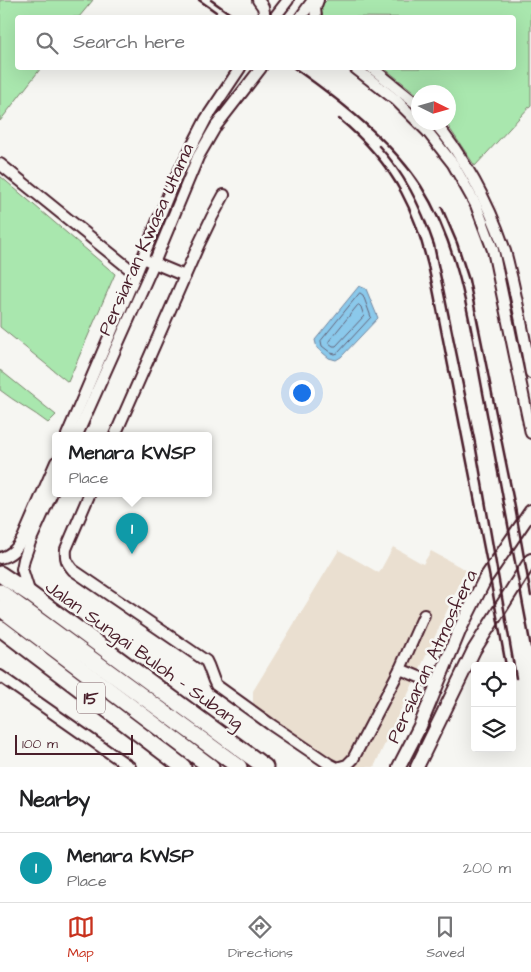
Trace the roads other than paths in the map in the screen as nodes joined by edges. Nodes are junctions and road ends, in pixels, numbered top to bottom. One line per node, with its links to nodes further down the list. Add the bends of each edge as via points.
1 (258, 0): 5 (street)
2 (288, 0): 6 (street)
3 (312, 0): 7 (street)
4 (318, 0): 8 (street)
5 (264, 15)
6 (276, 15)
7 (302, 15)
8 (316, 15)
9 (239, 70): 17 (street, Persiaran Kwasa Utama, via 206,119 174,181)
10 (259, 70): 18 (street, Persiaran Kwasa Utama, via 216,126 198,157)
11 (358, 70): 25 (street, via 396,100 427,131 453,164 476,205 493,250)
12 (374, 70): 13 (street)
13 (411, 100)
14 (441, 130): 21 (street, via 487,204 504,246)
15 (0, 164): 19 (street)
16 (224, 195): 20 (street)
17 (143, 258): 18 (street); 19 (street, Persiaran Kwasa Utama)
18 (154, 263): 20 (street); 23 (street, Persiaran Kwasa Utama)
19 (136, 274): 22 (street, Persiaran Kwasa Utama)
20 (185, 276): 24 (street)
21 (531, 373)
22 (68, 432)
23 (78, 432)
24 (117, 432)
25 (531, 433)
26 (52, 471): 30 (street, via 18,547)
27 (52, 493): 34 (street, via 24,559 22,569)
28 (88, 497): 46 (street, via 66,549 67,563 73,570 206,662 216,685)
29 (531, 511): 40 (main road, Persiaran Atmosfera, via 485,579)
30 (0, 558)
31 (531, 560): 49 (main road, Persiaran Atmosfera, via 474,650)
32 (0, 574): 34 (highway, Jalan Sungai Buloh - Subang / 15)
33 (0, 592): 44 (highway, Jalan Sungai Buloh - Subang)
34 (30, 594): 45 (highway, Jalan Sungai Buloh - Subang / 15)
35 (0, 608): 43 (highway)
36 (424, 615): 38 (street)
37 (0, 628): 42 (highway, 15)
38 (400, 669): 40 (street); 47 (street, via 353,759)
39 (0, 676): 41 (street)
40 (436, 684): 48 (main road, Persiaran Atmosfera)
41 (130, 767)
42 (183, 767)
43 (212, 767)
44 (239, 767)
45 (265, 767)
46 (335, 767)
47 (340, 767)
48 (399, 767)
49 (416, 767)

